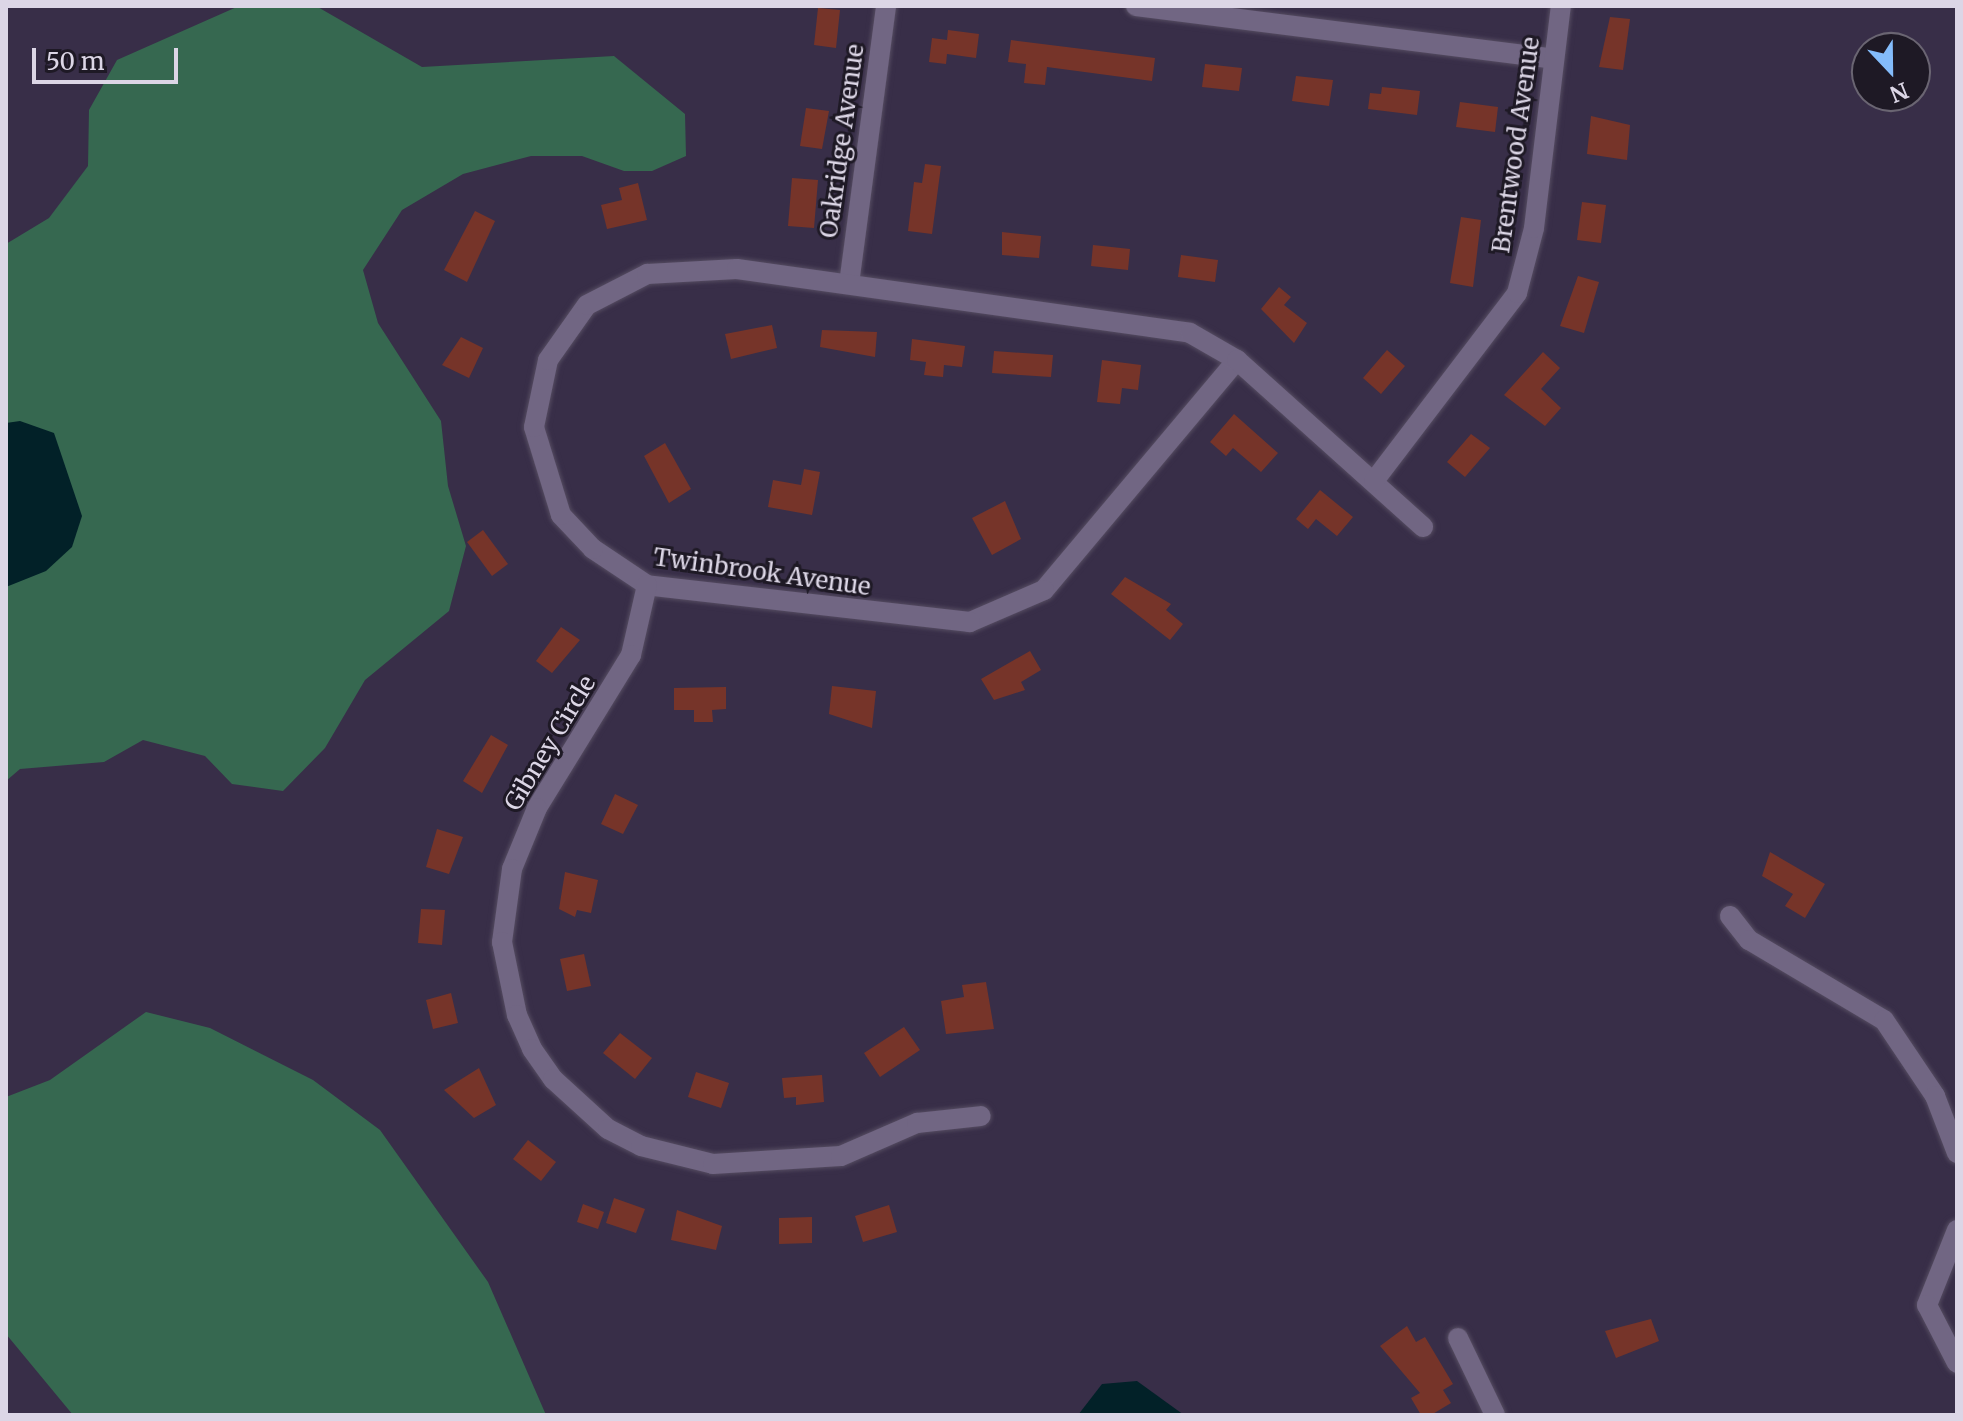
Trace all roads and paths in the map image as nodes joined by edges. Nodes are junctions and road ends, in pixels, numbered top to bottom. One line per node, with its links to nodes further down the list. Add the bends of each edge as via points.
1 (886, 6): 5 (street, Oakridge Avenue)
2 (1136, 6): 4 (street)
3 (1561, 6): 4 (street, Brentwood Avenue)
4 (1554, 59): 7 (street, Brentwood Avenue, via 1534,228 1517,293)
5 (849, 284): 6 (street, Twinbrook Avenue, via 1124,319 1190,333); 9 (street, Twinbrook Avenue, via 669,269 606,292 558,339 540,381 534,427 550,494 593,549)
6 (1237, 360): 7 (street, Twinbrook Avenue); 9 (street, Twinbrook Avenue, via 1044,590 1011,610 947,623)
7 (1374, 481): 8 (street, Twinbrook Avenue)
8 (1423, 527)
9 (647, 585): 11 (street, Gibney Circle, via 631,655 537,808 512,869 504,955 532,1049 553,1079 608,1129 641,1146 713,1164 841,1156 926,1120)
10 (1730, 916): 12 (street, via 1749,940 1884,1020 1935,1096)
11 (981, 1116)
12 (1957, 1153)
13 (1957, 1230): 15 (street, via 1927,1305)
14 (1458, 1338): 16 (street)
15 (1957, 1363)
16 (1495, 1415)

